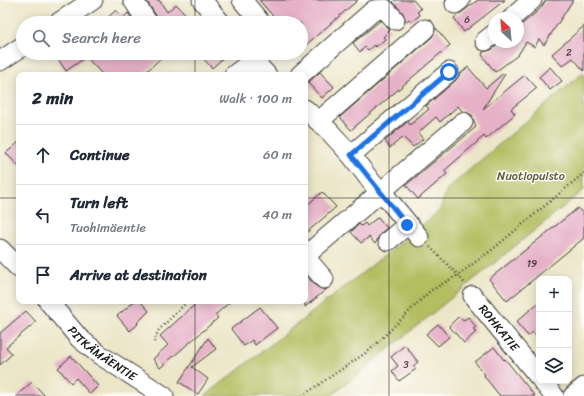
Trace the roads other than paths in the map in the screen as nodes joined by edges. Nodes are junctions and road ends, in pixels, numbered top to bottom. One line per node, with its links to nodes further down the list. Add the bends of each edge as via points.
1 (93, 0): 7 (street)
2 (202, 0): 9 (street)
3 (242, 0): 10 (street)
4 (532, 0): 6 (street)
5 (127, 4): 8 (street)
6 (519, 12)
7 (69, 16)
8 (140, 16)
9 (215, 16)
10 (253, 16)
11 (394, 20): 19 (street, via 385,9 374,10)
12 (426, 29): 21 (street)
13 (16, 51): 16 (street)
14 (247, 60): 17 (street)
15 (253, 60): 18 (street)
16 (0, 61)
17 (237, 72)
18 (264, 72)
19 (303, 72)
20 (449, 72): 23 (street)
21 (312, 115): 23 (street)
22 (463, 122): 24 (street)
23 (351, 155): 24 (street, via 372,184)
24 (381, 191): 25 (street, via 413,231); 27 (street)
25 (388, 241)
26 (0, 249): 29 (street)
27 (308, 253)
28 (308, 260): 30 (street)
29 (16, 265)
30 (324, 280)
31 (473, 296): 33 (street, ROHKATIE)
32 (51, 304): 36 (street, PITKÄMÄENTIE, via 79,338 100,355)
33 (536, 373)
34 (544, 384): 37 (street)
35 (584, 387): 38 (street)
36 (164, 396)
37 (554, 396)
38 (573, 396)

